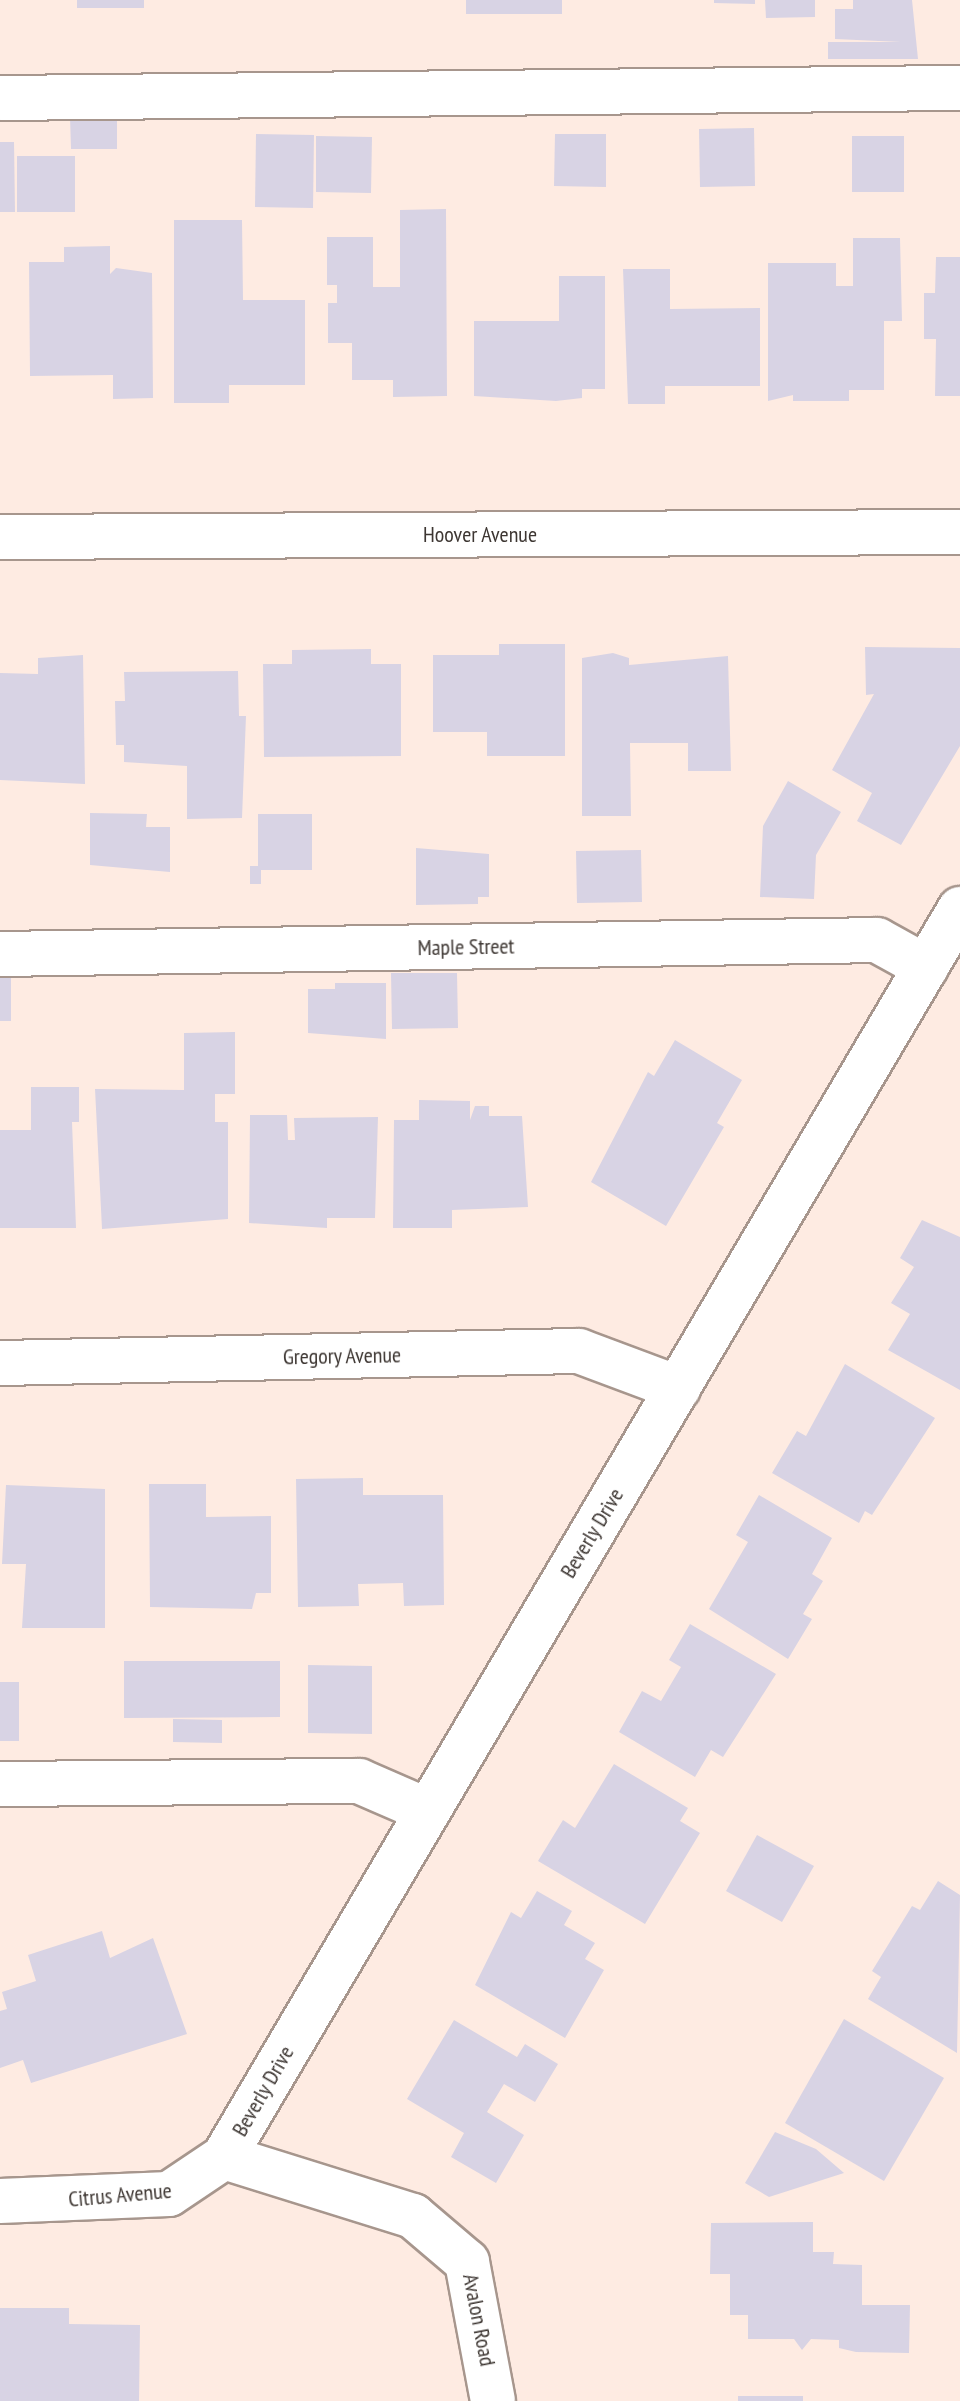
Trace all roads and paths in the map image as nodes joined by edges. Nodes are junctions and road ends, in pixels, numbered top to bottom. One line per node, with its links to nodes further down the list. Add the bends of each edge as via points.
1 (960, 88): 2 (street)
2 (0, 98)
3 (960, 532): 4 (street, Hoover Avenue)
4 (0, 537)
5 (960, 909): 7 (street, Beverly Drive)
6 (0, 954): 7 (street, Maple Street, via 877,940)
7 (926, 967): 9 (street, Beverly Drive)
8 (0, 1363): 9 (street, Gregory Avenue, via 579,1351)
9 (678, 1388): 11 (street, Beverly Drive)
10 (0, 1784): 11 (street, via 359,1781)
11 (428, 1811): 12 (street, Beverly Drive)
12 (224, 2157): 13 (street, Citrus Avenue, via 169,2194); 14 (street, Avalon Road, via 413,2216 467,2262)
13 (0, 2201)
14 (493, 2401)

